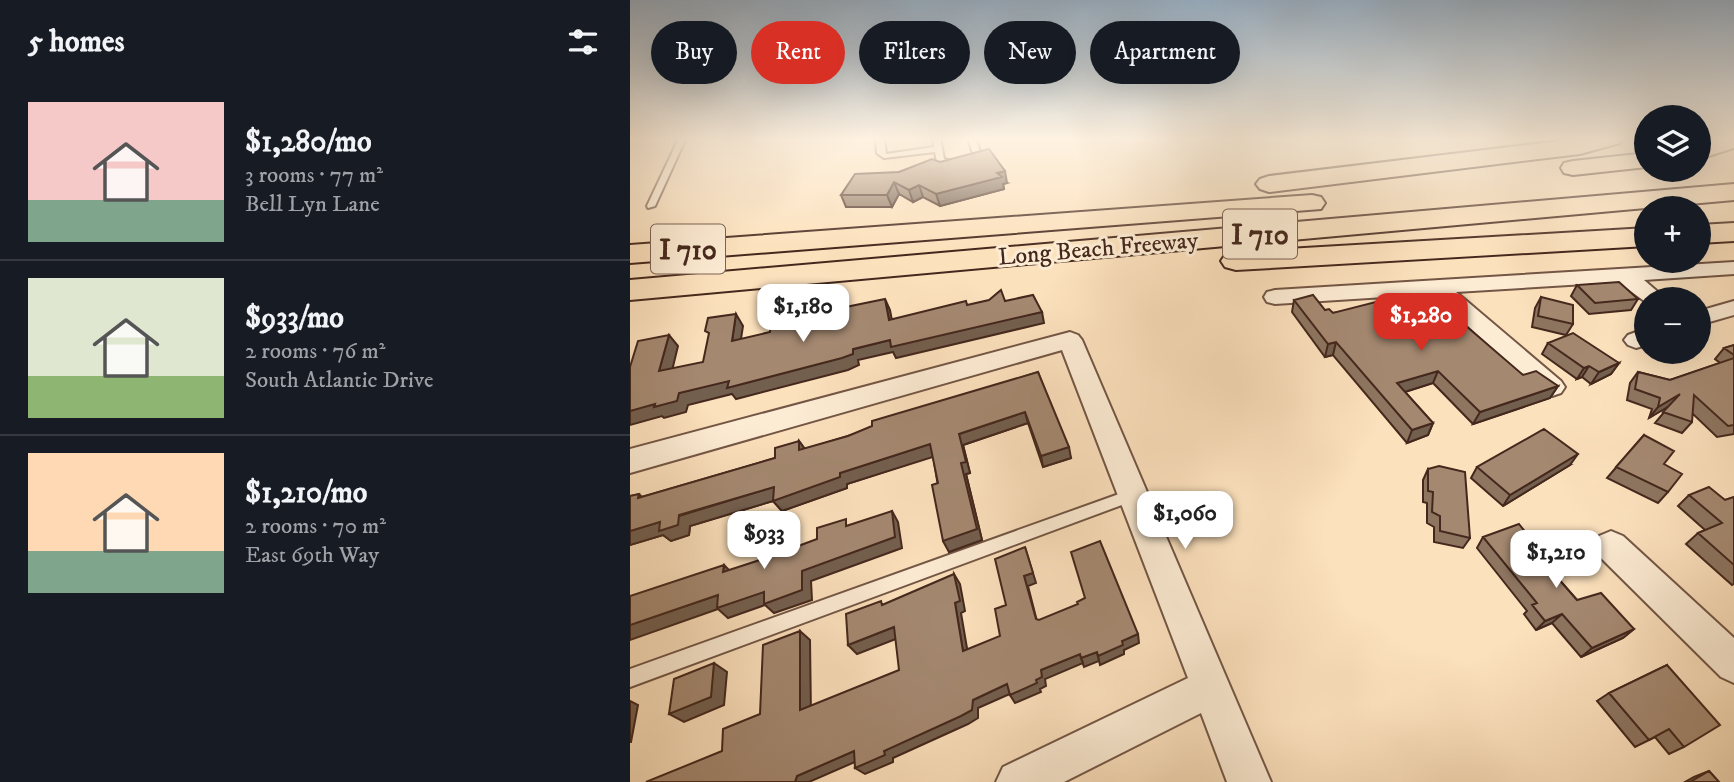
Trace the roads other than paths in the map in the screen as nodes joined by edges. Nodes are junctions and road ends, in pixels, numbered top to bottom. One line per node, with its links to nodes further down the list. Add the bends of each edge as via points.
1 (666, 174): 7 (lane)
2 (1348, 174): 11 (highway)
3 (1537, 174): 11 (highway, Long Beach Freeway / I 710, via 1449,180 1384,195)
4 (1610, 174): 6 (highway)
5 (1729, 180): 13 (highway, Long Beach Freeway / I 710)
6 (1558, 183)
7 (651, 206)
8 (1734, 232): 9 (highway)
9 (1711, 233)
10 (1634, 238): 13 (highway, via 1010,275)
11 (746, 245): 12 (highway, Long Beach Freeway / I 710)
12 (630, 254)
13 (906, 267): 18 (highway, Long Beach Freeway / I 710)
14 (1734, 268): 15 (street)
15 (1623, 275): 16 (street); 17 (street)
16 (1437, 287): 19 (street); 22 (street)
17 (1639, 287)
18 (630, 290)
19 (1275, 297)
20 (1734, 307): 21 (street)
21 (1711, 314)
22 (1552, 387)
23 (630, 461): 24 (street, via 1070,340)
24 (1133, 495): 27 (lane); 28 (street)
25 (1611, 546): 26 (street)
26 (1734, 664)
27 (630, 678)
28 (1212, 687): 29 (street); 30 (street)
29 (1018, 782)
30 (1249, 782)

